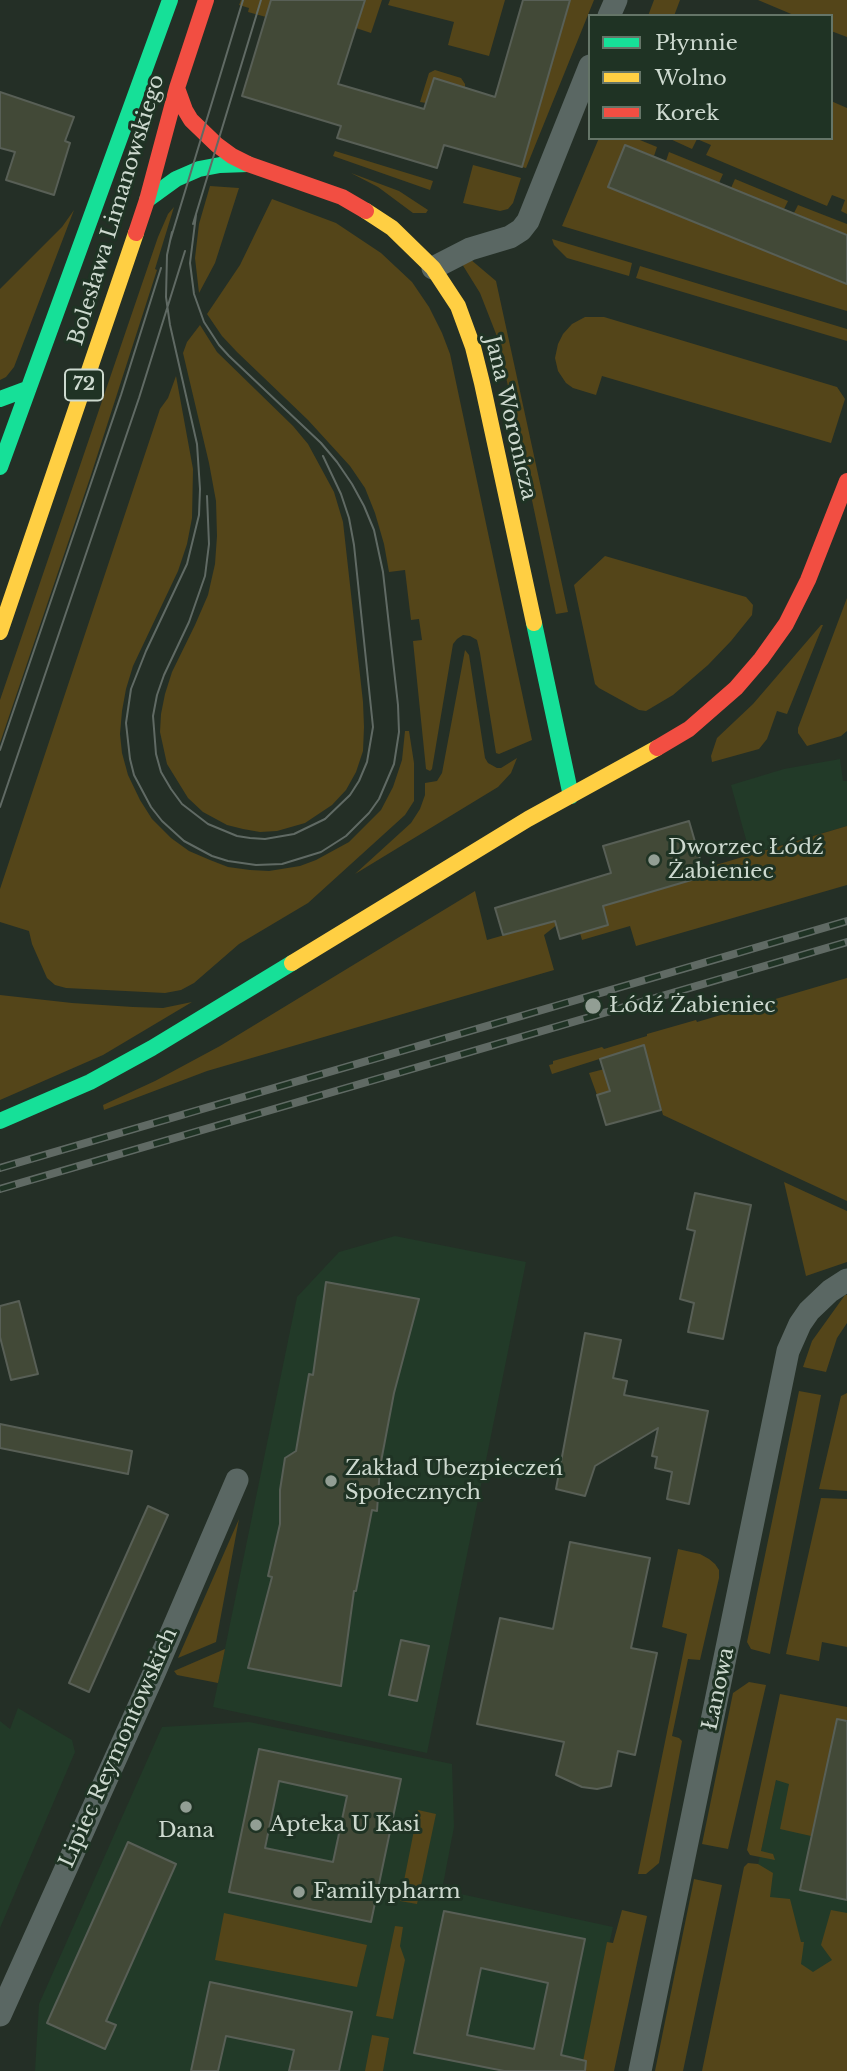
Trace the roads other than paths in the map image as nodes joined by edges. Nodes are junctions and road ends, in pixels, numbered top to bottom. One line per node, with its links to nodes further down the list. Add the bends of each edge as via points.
1 (170, 0): 8 (street, Bolesława Limanowskiego / 72)
2 (206, 0): 4 (street, Bolesława Limanowskiego / 72)
3 (588, 71): 7 (street, via 521,230)
4 (177, 88): 5 (street, via 185,110 203,132); 6 (street, Bolesława Limanowskiego / 72)
5 (248, 164): 6 (street, via 199,169); 7 (street, Jana Woronicza, via 359,206 392,228)
6 (147, 200): 12 (street, Bolesława Limanowskiego / 72)
7 (433, 268): 13 (street, Jana Woronicza, via 458,306 473,346)
8 (27, 389): 9 (street); 10 (street, Bolesława Limanowskiego / 72)
9 (0, 399)
10 (0, 467)
11 (847, 481): 13 (street, via 800,598 750,672 689,729)
12 (0, 632)
13 (571, 796): 14 (street, via 152,1048 90,1082)
14 (0, 1121)
15 (847, 1280): 18 (street, Łanowa, via 809,1311 788,1351)
16 (237, 1480): 17 (street, Lipiec Reymontowskich)
17 (0, 2015)
18 (640, 2071)

